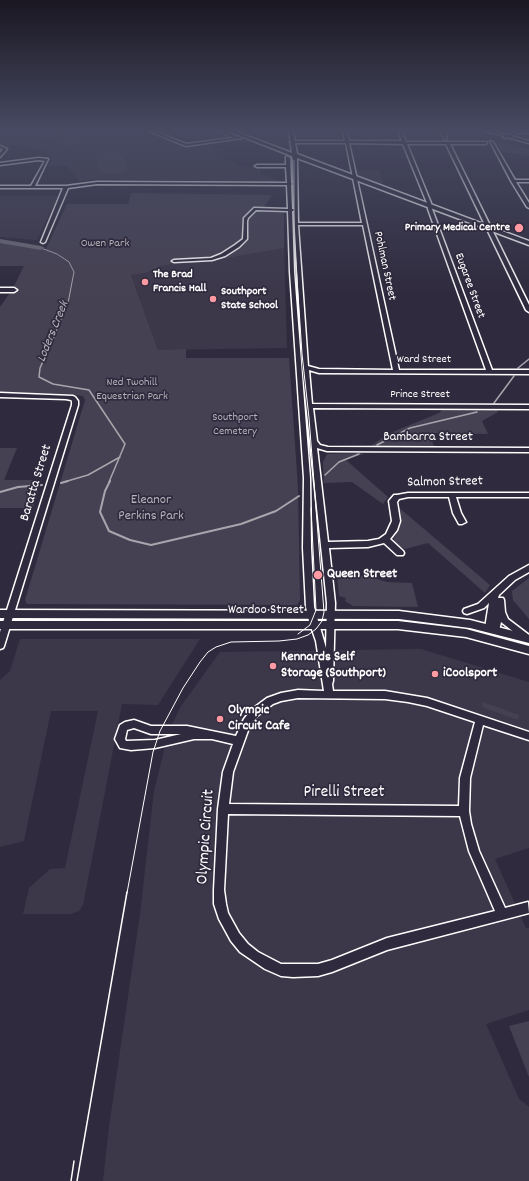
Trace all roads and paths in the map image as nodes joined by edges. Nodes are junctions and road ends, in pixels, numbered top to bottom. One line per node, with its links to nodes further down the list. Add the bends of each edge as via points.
1 (73, 186): 11 (street)
2 (290, 186): 16 (street)
3 (293, 186): 16 (street)
4 (357, 186): 18 (street, Pohlman Street)
5 (374, 186): 13 (main road)
6 (421, 186): 12 (street, Eugaree Street)
7 (469, 186): 19 (street)
8 (516, 186): 15 (street)
9 (0, 187): 10 (street)
10 (32, 187): 11 (street)
11 (66, 187): 20 (street)
12 (426, 199): 13 (street); 14 (street, Eugaree Street, via 426,205)
13 (414, 201): 14 (main road)
14 (429, 207): 19 (main road); 29 (street, Eugaree Street)
15 (529, 207)
16 (292, 210): 17 (street); 22 (street, via 255,209 246,218 243,242 223,255 207,260); 51 (street, via 297,355 307,478 307,548)
17 (296, 224): 18 (street); 26 (street)
18 (365, 224): 28 (street, Pohlman Street)
19 (490, 229): 21 (main road); 25 (street)
20 (43, 242)
21 (529, 244)
22 (174, 261)
23 (0, 290): 24 (street)
24 (14, 290)
25 (529, 310)
26 (306, 367): 27 (street, Ward Street); 31 (street)
27 (319, 370): 28 (street, Ward Street); 31 (street, Ward Street)
28 (396, 371): 29 (street, Ward Street)
29 (490, 372): 30 (street, Ward Street)
30 (529, 372)
31 (307, 375): 33 (street)
32 (0, 395): 50 (street, Baratta Street, via 66,397 75,401)
33 (311, 406): 34 (street, Prince Street); 35 (street)
34 (529, 407)
35 (314, 442): 36 (street, Bambarra Street); 38 (street)
36 (327, 449): 37 (street, Bambarra Street); 38 (street)
37 (529, 450)
38 (315, 456): 43 (street, via 320,513)
39 (452, 495): 40 (street, Salmon Street); 41 (street); 42 (street, Salmon Street, via 397,497 393,502 396,521 393,530)
40 (529, 495)
41 (462, 522)
42 (385, 539): 43 (street, via 368,544); 44 (street)
43 (326, 545): 52 (street)
44 (400, 553)
45 (529, 568): 46 (street)
46 (505, 583): 47 (street); 48 (street)
47 (497, 591): 49 (street, via 481,606); 54 (street, via 494,596)
48 (500, 600): 54 (street); 55 (street, via 505,620)
49 (467, 611)
50 (5, 614): 51 (main road, Wardoo Street); 53 (street, Baratta Street)
51 (313, 620): 52 (main road, Wardoo Street); 53 (main road, Wardoo Street); 58 (street, via 320,641)
52 (330, 620): 54 (main road, Wardoo Street, via 448,631); 58 (street)
53 (3, 625): 56 (street, Baratta Street)
54 (492, 632): 55 (main road, Wardoo Street); 57 (main road, Wardoo Street)
55 (528, 638)
56 (0, 646)
57 (529, 650)
58 (328, 691): 59 (street, Olympic Circuit, via 408,698); 62 (street, Olympic Circuit, via 298,694 270,701 247,722)
59 (480, 720): 61 (street, Olympic Circuit); 64 (street, via 465,778)
60 (211, 735): 60 (street, via 194,735 156,744 131,746 122,745 120,739 122,730 132,724 151,730 187,730); 62 (street)
61 (529, 736)
62 (239, 741): 63 (street, Olympic Circuit, via 228,772)
63 (223, 809): 64 (street, Pirelli Street); 66 (street, Olympic Circuit, via 219,890 223,915 235,938 244,948 281,970 318,970 387,944)
64 (464, 810): 66 (street, via 474,851)
65 (528, 908): 66 (street, Olympic Circuit)
66 (502, 915)

